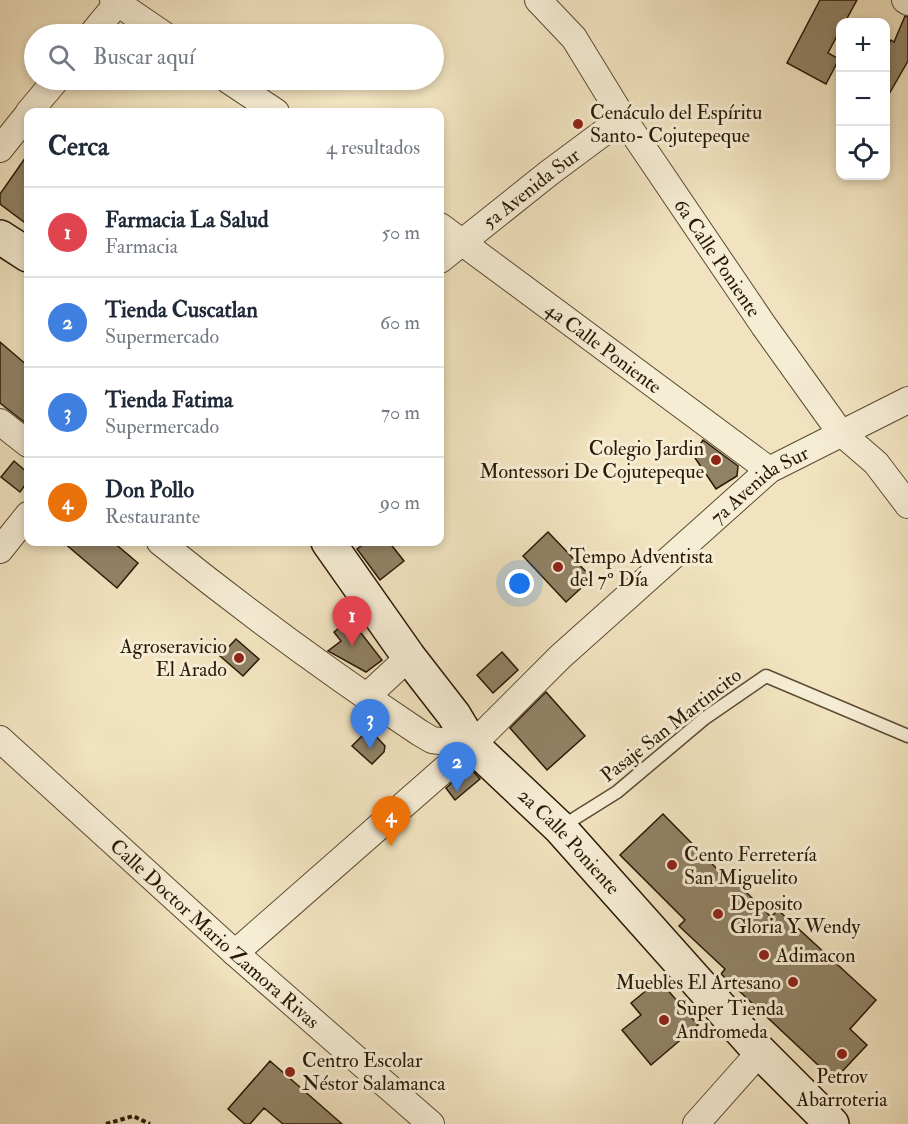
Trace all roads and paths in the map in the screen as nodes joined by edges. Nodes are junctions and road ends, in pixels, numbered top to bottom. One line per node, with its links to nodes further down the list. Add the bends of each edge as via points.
1 (538, 0): 9 (street, 6a Calle Poniente, via 574,38)
2 (117, 1): 3 (street); 4 (street)
3 (100, 24)
4 (149, 24)
5 (48, 90): 7 (street)
6 (243, 90): 8 (street)
7 (33, 108)
8 (270, 108)
9 (623, 118): 14 (street, 5a Avenida Sur); 19 (street, 6a Calle Poniente)
10 (24, 119): 11 (street)
11 (0, 149)
12 (444, 229): 14 (street, 4a Calle Poniente)
13 (0, 237): 15 (street)
14 (462, 242): 16 (street, 5a Avenida Sur); 21 (street, 4a Calle Poniente)
15 (24, 252)
16 (444, 257)
17 (908, 400): 19 (street, 7a Avenida Sur)
18 (0, 422): 20 (street)
19 (840, 432): 21 (street, 7a Avenida Sur); 22 (street, 6a Calle Poniente, via 876,463)
20 (24, 441)
21 (769, 470): 31 (street, 7a Avenida Sur, via 560,657)
22 (908, 506)
23 (24, 520): 26 (street)
24 (165, 546): 28 (street)
25 (331, 546): 27 (street, 2a Calle Poniente)
26 (0, 550)
27 (409, 657): 28 (street); 31 (street, 2a Calle Poniente)
28 (366, 697): 31 (street, via 432,740)
29 (908, 736): 32 (lane, Pasaje San Martincito, via 766,676 705,718 617,792)
30 (0, 739): 33 (street, Calle Doctor Mario Zamora Rivas)
31 (472, 745): 32 (street, 2a Calle Poniente); 33 (street, 7a Avenida Sur)
32 (560, 828): 34 (street, 2a Calle Poniente)
33 (235, 953): 37 (street, Calle Doctor Mario Zamora Rivas)
34 (760, 1052): 38 (street); 39 (street, 2a Calle Poniente)
35 (106, 1124): 36 (path, via 133,1116)
36 (150, 1124)
37 (431, 1124)
38 (696, 1124)
39 (832, 1124)

